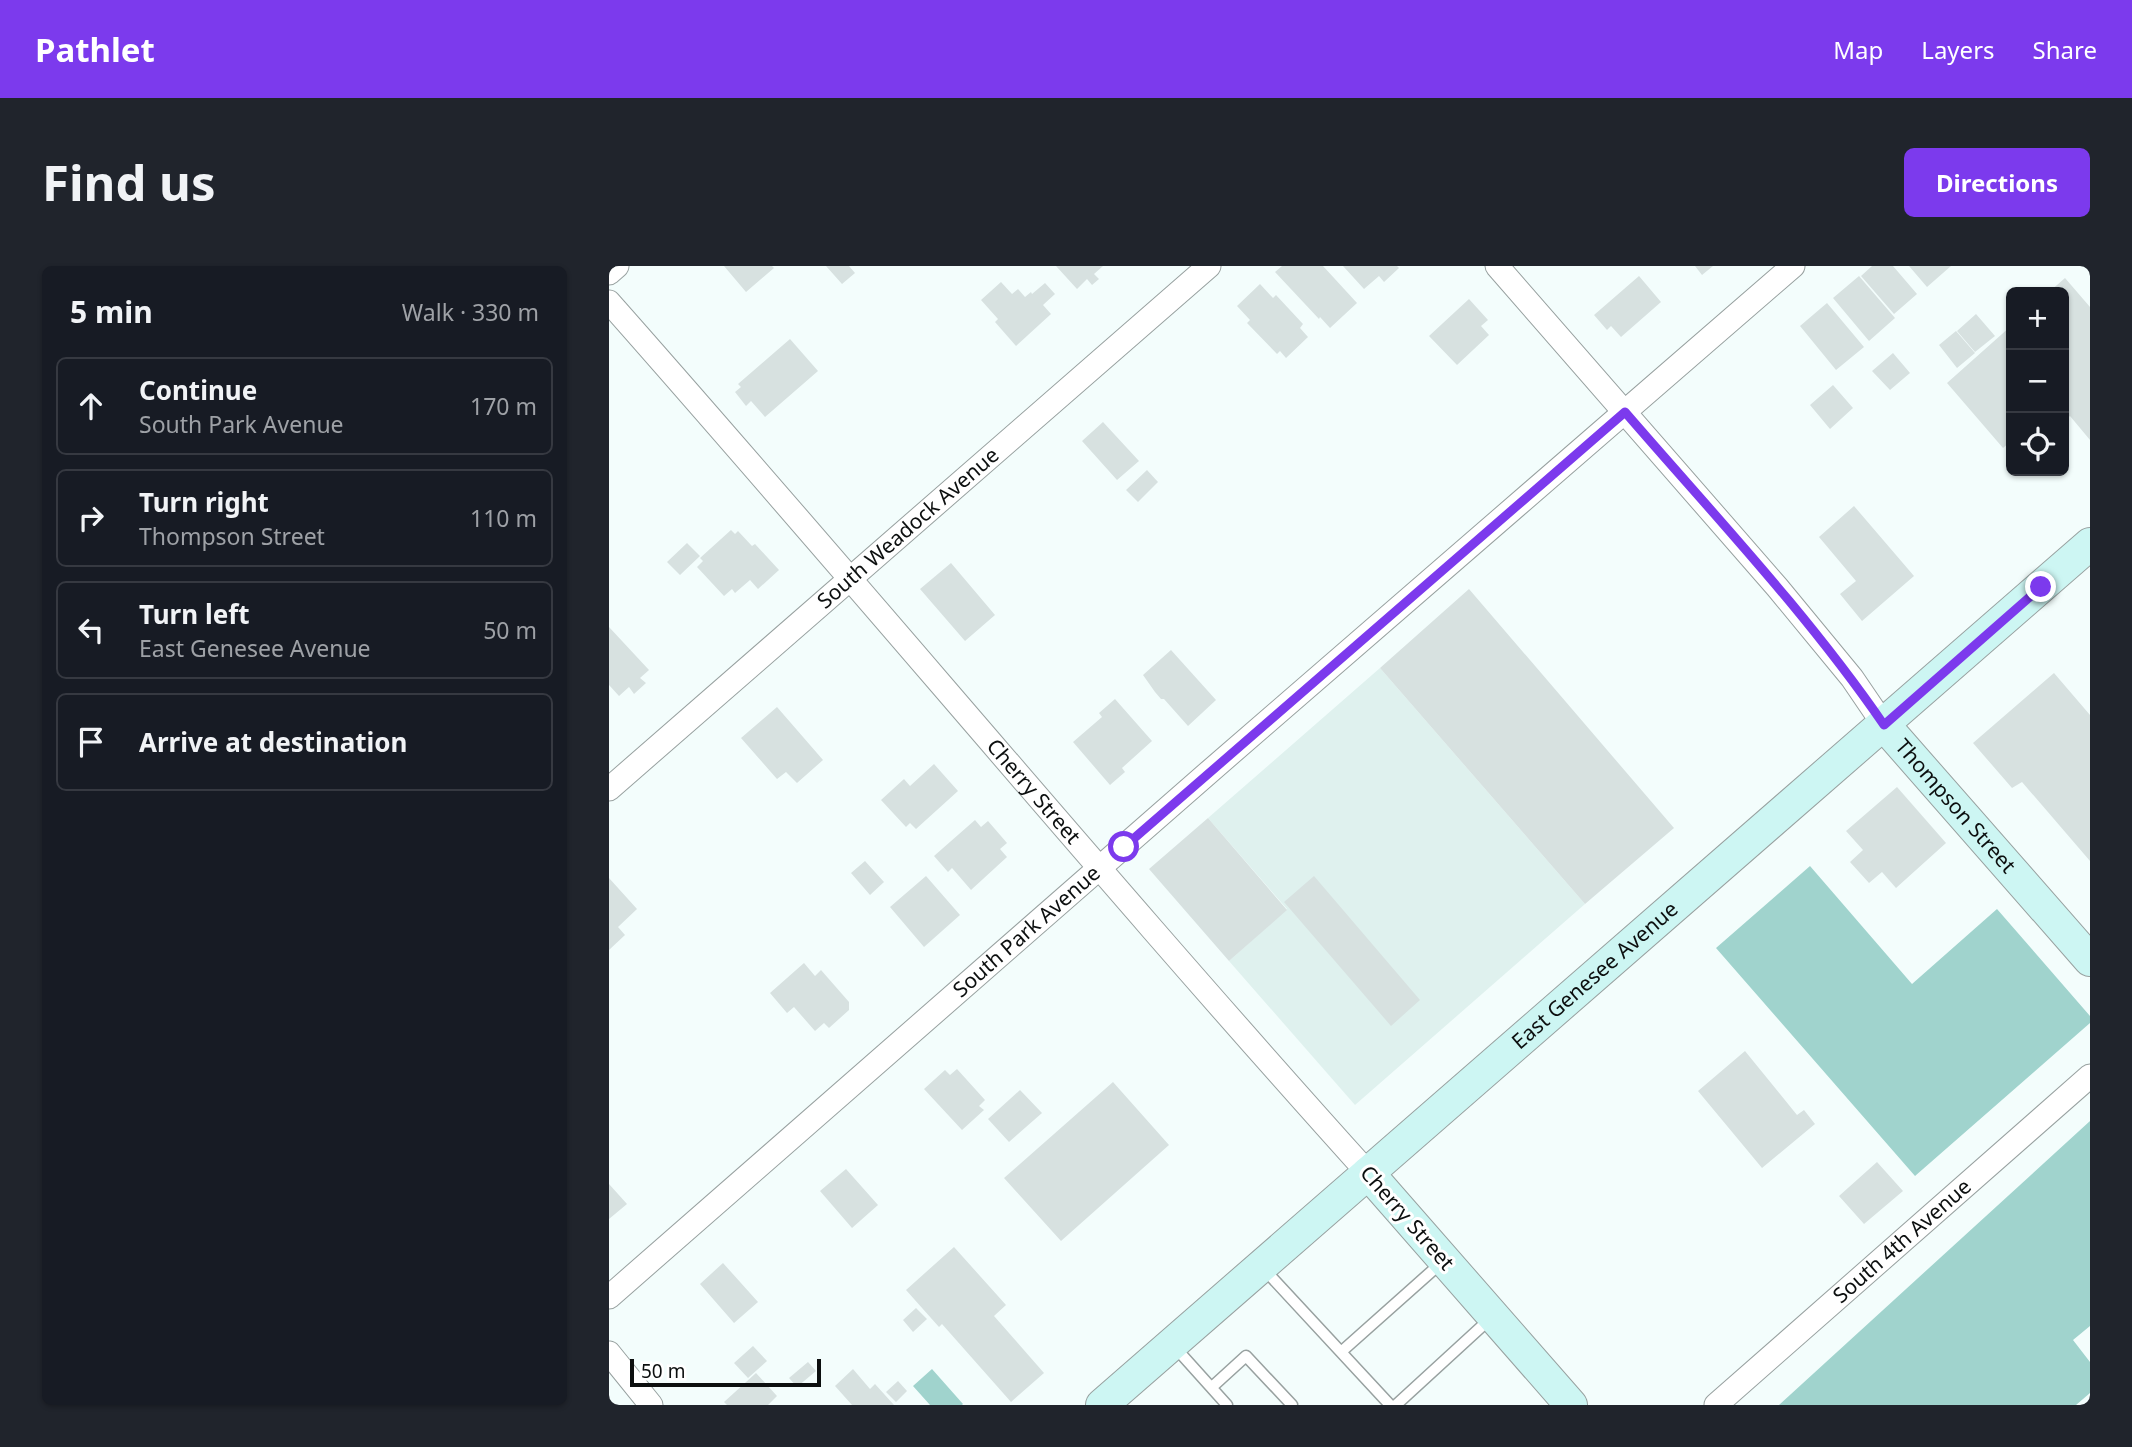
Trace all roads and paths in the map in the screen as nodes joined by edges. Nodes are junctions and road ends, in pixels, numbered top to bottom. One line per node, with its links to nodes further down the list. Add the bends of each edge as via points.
1 (617, 266): 5 (street)
2 (1209, 266): 9 (street, South Weadock Avenue)
3 (1497, 266): 7 (street, Thompson Street)
4 (1793, 266): 7 (street, South Park Avenue)
5 (609, 273)
6 (609, 302): 9 (street, Cherry Street)
7 (1625, 412): 10 (street, Thompson Street, via 1777,587); 12 (street, South Park Avenue)
8 (2090, 544): 10 (main road, East Genesee Avenue)
9 (851, 578): 11 (street, South Weadock Avenue); 12 (street, Cherry Street)
10 (1884, 725): 13 (main road, Thompson Street); 15 (main road, East Genesee Avenue)
11 (609, 789)
12 (1100, 869): 15 (street, Cherry Street); 18 (street, South Park Avenue)
13 (2090, 960)
14 (2090, 1076): 31 (street, South 4th Avenue)
15 (1368, 1173): 16 (main road, Cherry Street); 17 (main road, East Genesee Avenue)
16 (1444, 1260): 19 (main road, Cherry Street); 21 (lane)
17 (1261, 1266): 20 (main road, East Genesee Avenue); 21 (lane)
18 (609, 1297)
19 (1493, 1316): 29 (lane); 30 (main road, Cherry Street)
20 (1172, 1343): 23 (lane); 25 (main road, East Genesee Avenue)
21 (1341, 1352): 28 (lane)
22 (609, 1353): 24 (street)
23 (1212, 1387): 26 (lane); 27 (lane, via 1246,1356)
24 (651, 1405)
25 (1102, 1405)
26 (1227, 1405)
27 (1292, 1405)
28 (1389, 1405)
29 (1396, 1405)
30 (1571, 1405)
31 (1716, 1405)

